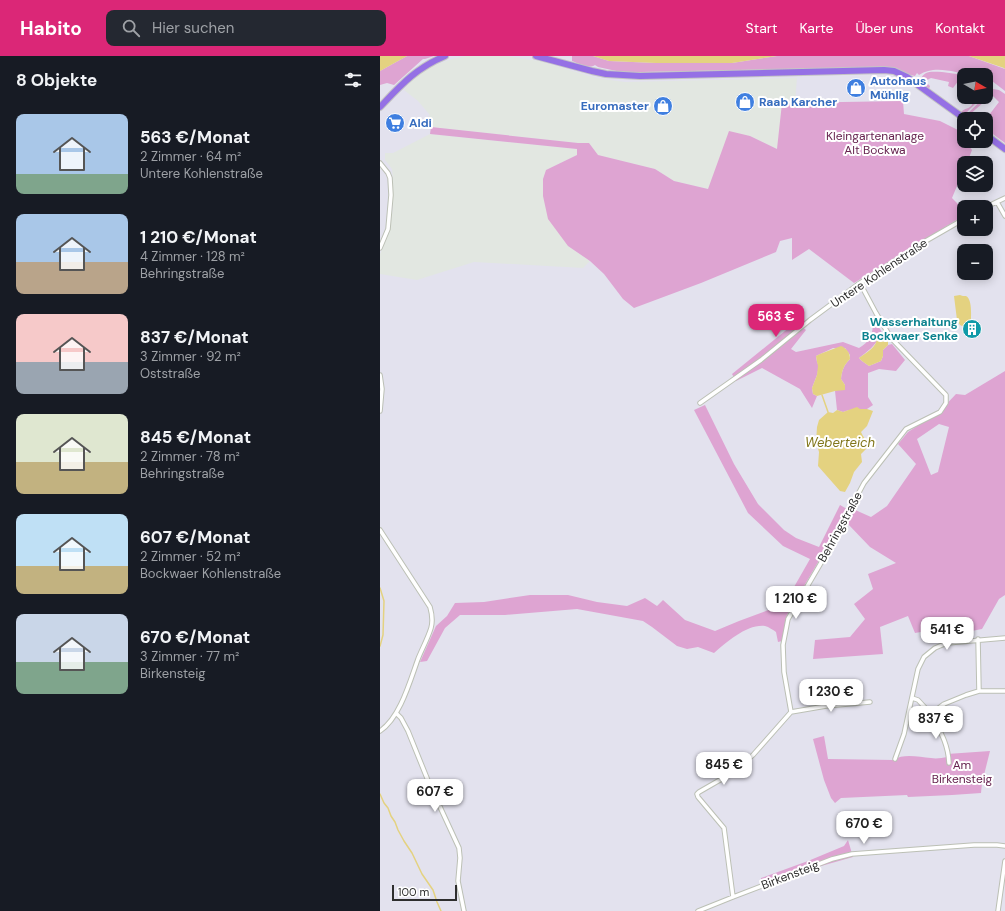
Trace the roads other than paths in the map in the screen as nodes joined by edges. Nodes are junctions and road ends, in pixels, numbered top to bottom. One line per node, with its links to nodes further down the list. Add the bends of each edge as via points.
1 (445, 56): 3 (main road, via 413,74)
2 (536, 56): 4 (main road, via 592,71 627,76 894,71 907,77)
3 (380, 107)
4 (957, 113)
5 (993, 140): 6 (main road)
6 (1005, 149)
7 (380, 163): 13 (street, via 390,178 388,229)
8 (1005, 198): 9 (street)
9 (997, 202): 10 (street); 11 (street)
10 (993, 204)
11 (1005, 216)
12 (957, 223): 14 (street, Untere Kohlenstraße)
13 (380, 248)
14 (860, 283): 16 (street, Untere Kohlenstraße, via 761,360); 25 (street, Behringstraße, via 891,338 946,395 946,403 940,412 906,430 864,483 788,619 783,645 784,672)
15 (380, 376): 17 (street)
16 (700, 402)
17 (380, 411)
18 (380, 530): 26 (street, via 432,614 431,629)
19 (1005, 638): 20 (street)
20 (978, 640): 21 (street); 23 (street, via 947,643 935,648 924,658 918,669)
21 (979, 691): 22 (street); 27 (street, via 944,704)
22 (1005, 692)
23 (912, 698): 27 (street, via 918,700); 29 (street)
24 (870, 702): 25 (street)
25 (791, 712): 33 (street, via 753,755 732,773 697,794 724,828)
26 (396, 714): 28 (street); 34 (street, via 408,731 459,848 458,881)
27 (931, 714): 30 (street, via 942,734)
28 (380, 731)
29 (895, 759)
30 (949, 763)
31 (1005, 846): 33 (street, Birkensteig, via 974,845 852,854 832,859)
32 (1005, 861): 36 (street)
33 (733, 897): 35 (street, Birkensteig)
34 (464, 911)
35 (698, 911)
36 (998, 911)

